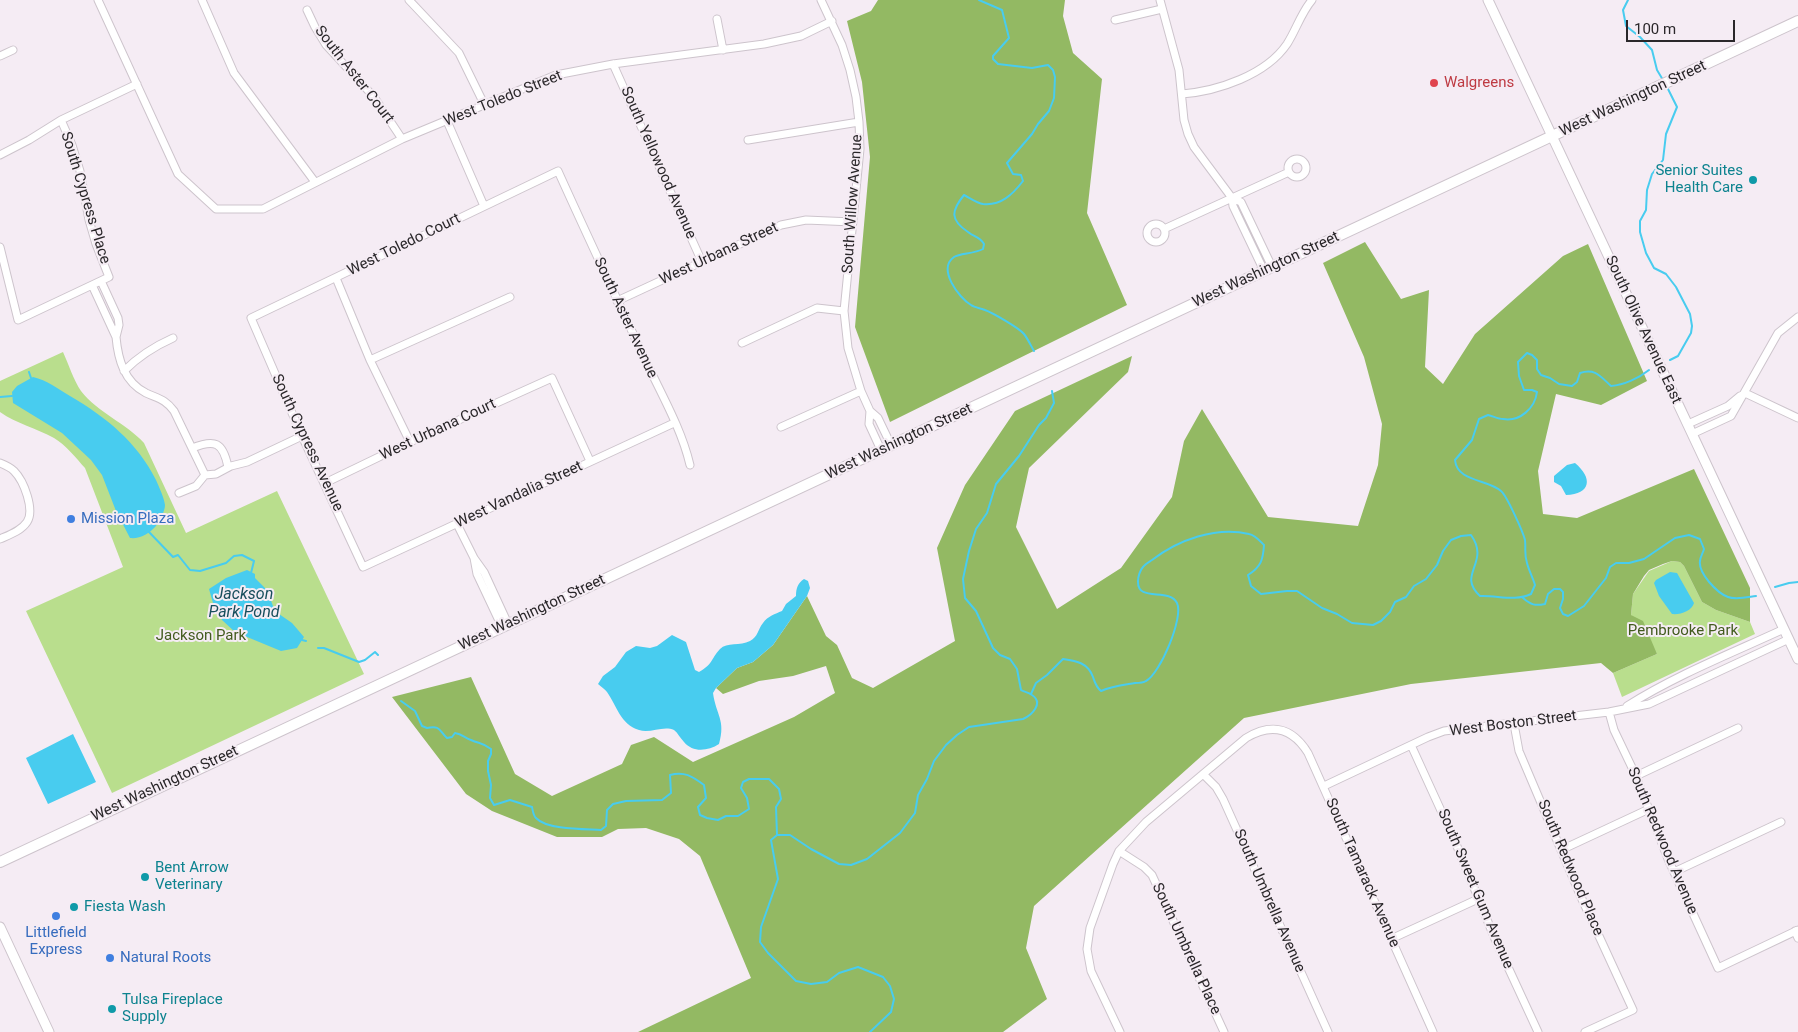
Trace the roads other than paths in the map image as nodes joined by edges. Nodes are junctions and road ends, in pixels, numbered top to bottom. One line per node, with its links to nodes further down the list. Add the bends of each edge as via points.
1 (98, 0): 18 (street)
2 (202, 0): 30 (street, via 234,73)
3 (409, 0): 20 (street, via 459,53)
4 (821, 0): 12 (street, South Willow Avenue)
5 (1160, 0): 8 (street)
6 (1312, 0): 19 (street, via 1286,45 1266,64 1222,87)
7 (1488, 0): 24 (street, South Olive Avenue East)
8 (1162, 9): 11 (street); 19 (street, via 1176,56)
9 (307, 10): 25 (street, South Aster Court, via 326,45 374,97)
10 (717, 18): 15 (street)
11 (1115, 20)
12 (832, 21): 15 (street, West Toledo Street, via 801,36); 23 (street, South Willow Avenue, via 850,70)
13 (1798, 22): 24 (main road, West Washington Street)
14 (13, 50): 16 (street)
15 (723, 50): 17 (street, West Toledo Street)
16 (0, 56)
17 (613, 64): 20 (street, West Toledo Street, via 556,75); 36 (street, South Yellowood Avenue)
18 (138, 84): 21 (street); 30 (street, West Toledo Street, via 178,174 216,209 263,209)
19 (1182, 94): 31 (street, via 1185,126 1193,144)
20 (484, 104): 22 (street, West Toledo Street)
21 (61, 120): 27 (street); 39 (street, South Cypress Place, via 80,171 89,220 109,277)
22 (447, 121): 25 (street, West Toledo Street); 32 (street)
23 (859, 122): 26 (street); 33 (street, South Willow Avenue, via 860,149)
24 (1552, 137): 37 (main road, West Washington Street); 56 (street, South Olive Avenue East)
25 (402, 139): 30 (street, West Toledo Street)
26 (748, 140)
27 (0, 155)
28 (558, 171): 32 (street, West Toledo Court); 42 (street, South Aster Avenue)
29 (1289, 172): 31 (street)
30 (315, 182)
31 (1232, 198): 34 (street); 37 (street, via 1233,206)
32 (484, 206): 38 (street, West Toledo Court)
33 (853, 222): 36 (street, West Urbana Street, via 806,220 781,224); 43 (street, South Willow Avenue)
34 (1164, 229)
35 (0, 247): 40 (street, via 18,320)
36 (702, 262): 42 (street, West Urbana Street)
37 (1268, 269): 61 (main road, West Washington Street)
38 (336, 278): 45 (street, West Toledo Court); 49 (street)
39 (101, 281): 40 (street); 46 (street, via 118,318)
40 (92, 285): 46 (street)
41 (510, 297): 49 (street)
42 (618, 301): 55 (street, South Aster Avenue)
43 (844, 311): 48 (street, via 817,308); 51 (street, South Willow Avenue, via 848,348)
44 (1798, 317): 52 (street, via 1778,333)
45 (251, 318): 59 (street, South Cypress Avenue)
46 (116, 337): 50 (street)
47 (173, 338): 50 (street)
48 (742, 343)
49 (370, 360): 60 (street)
50 (124, 371): 62 (street, via 144,392 168,403)
51 (861, 391): 53 (street, South Willow Avenue); 57 (street)
52 (1744, 393): 54 (street); 56 (street, via 1728,406); 58 (street, via 1731,416)
53 (870, 411): 61 (street, South Willow Avenue, via 878,418); 63 (street, South Willow Avenue, via 869,424)
54 (1798, 418)
55 (674, 423): 64 (street, West Vandalia Street); 66 (street, South Aster Avenue)
56 (1688, 424): 58 (street, South Olive Avenue East)
57 (781, 427)
58 (1692, 434): 75 (street, South Olive Avenue East)
59 (302, 436): 67 (street, via 247,462); 69 (street, South Cypress Avenue)
60 (410, 442): 64 (street, West Urbana Court, via 552,378); 69 (street, West Urbana Court)
61 (891, 445): 63 (main road, West Washington Street)
62 (192, 448): 67 (street, via 211,442 220,447); 68 (street)
63 (881, 450): 74 (main road, West Washington Street)
64 (590, 461): 71 (street, West Vandalia Street)
65 (0, 464): 72 (street, via 16,474 31,511 24,526)
66 (690, 465)
67 (228, 467): 68 (street, via 216,474)
68 (205, 475): 70 (street, via 196,486)
69 (325, 483): 73 (street, South Cypress Avenue)
70 (179, 493)
71 (457, 524): 73 (street, West Vandalia Street); 74 (street, via 474,558 477,574)
72 (0, 539)
73 (363, 567)
74 (505, 625): 90 (main road, West Washington Street)
75 (1784, 629): 76 (street, South Olive Avenue East); 78 (street, West Boston Street, via 1645,694)
76 (1789, 639): 77 (street, South Olive Avenue East); 78 (street, West Boston Street, via 1649,704)
77 (1798, 659)
78 (1623, 709): 79 (street, West Boston Street)
79 (1610, 712): 80 (street, West Boston Street); 84 (street, South Redwood Avenue, via 1614,730)
80 (1514, 724): 82 (street, West Boston Street, via 1450,730); 88 (street, South Redwood Place, via 1519,751)
81 (1738, 728): 84 (street)
82 (1411, 745): 85 (street, West Boston Street); 92 (street, South Sweet Gum Avenue)
83 (1203, 774): 85 (street, South Tamarack Avenue, via 1246,738 1264,729 1275,729 1285,731 1300,742); 89 (street, via 1146,822); 99 (street, South Umbrella Avenue, via 1223,799)
84 (1636, 776): 86 (street, South Redwood Avenue)
85 (1324, 786): 95 (street, South Tamarack Avenue)
86 (1649, 809): 88 (street); 91 (street, South Redwood Avenue)
87 (1781, 822): 91 (street)
88 (1561, 850): 102 (street, South Redwood Place, via 1632,1010)
89 (1119, 851): 97 (street, via 1091,923 1087,949 1091,971); 98 (street, South Umbrella Place, via 1144,867 1155,880)
90 (0, 862)
91 (1674, 872): 94 (street, South Redwood Avenue, via 1718,968)
92 (1478, 899): 95 (street); 101 (street, South Sweet Gum Avenue)
93 (0, 928): 96 (street)
94 (1797, 933)
95 (1391, 939): 100 (street, South Tamarack Avenue)
96 (49, 1032)
97 (1120, 1032)
98 (1224, 1032)
99 (1327, 1032)
100 (1433, 1032)
101 (1538, 1032)
102 (1585, 1032)

